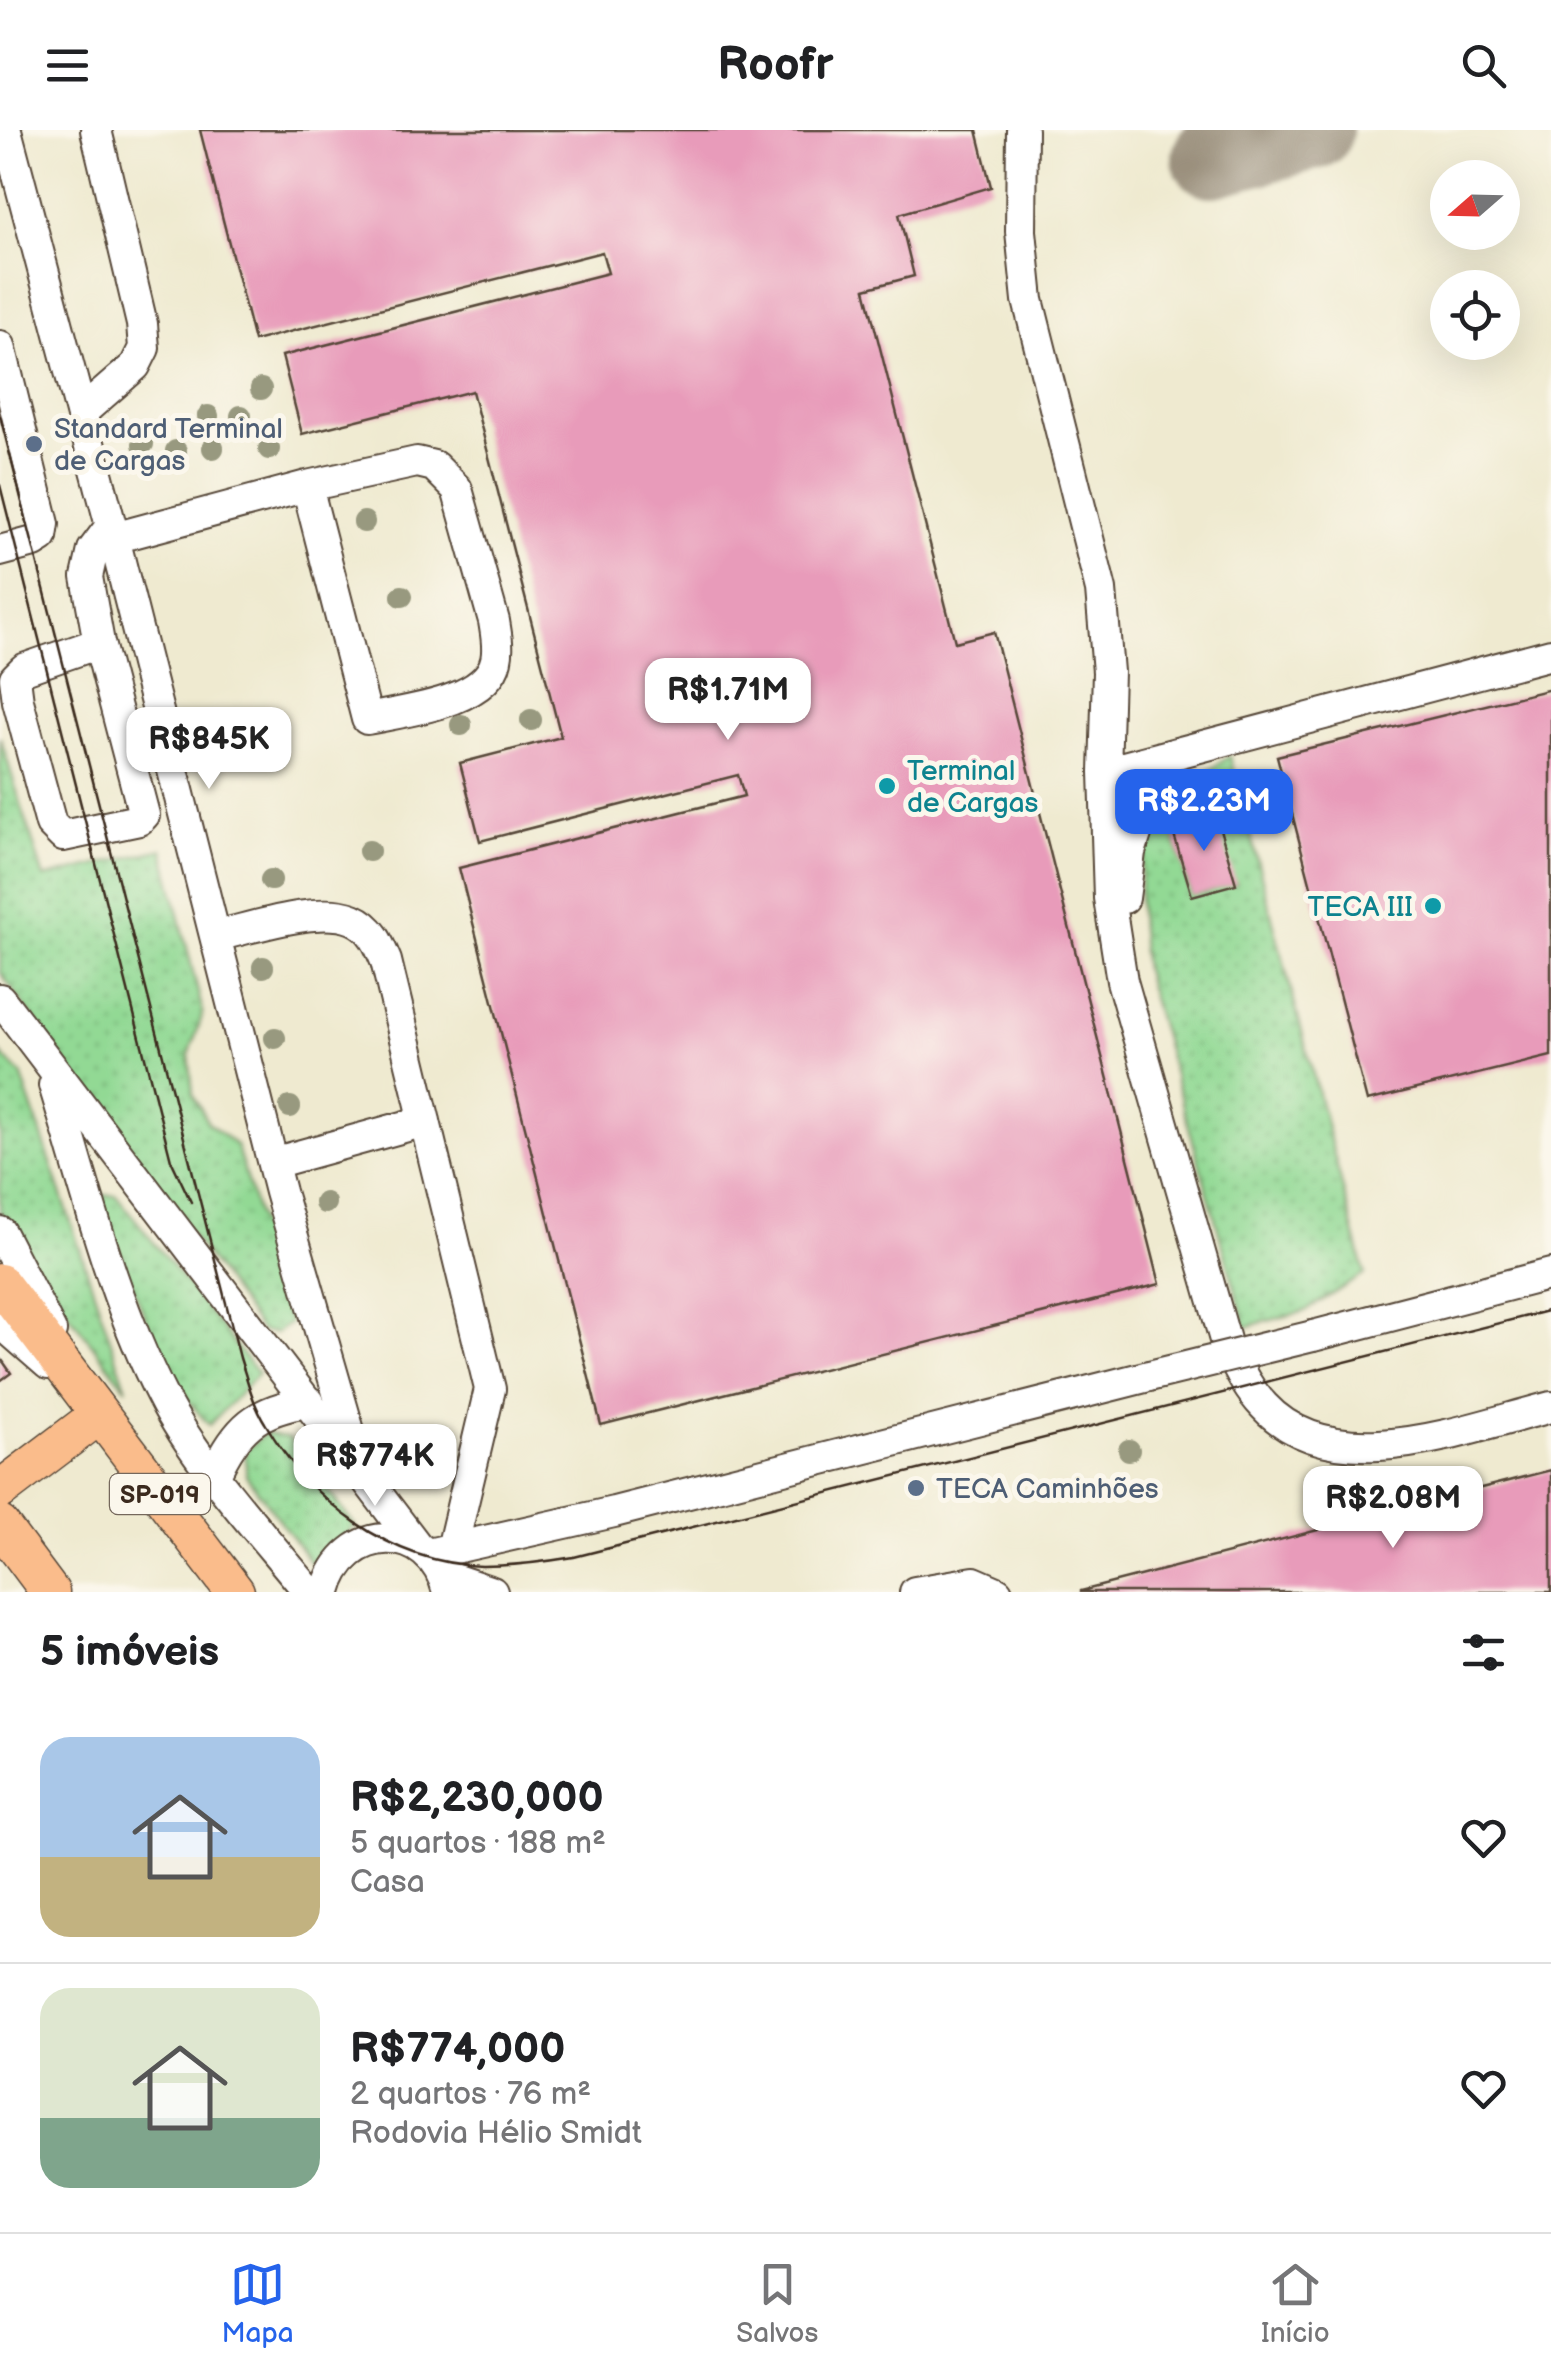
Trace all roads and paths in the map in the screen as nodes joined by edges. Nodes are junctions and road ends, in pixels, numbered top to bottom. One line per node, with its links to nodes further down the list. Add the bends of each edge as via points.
1 (6, 130): 5 (street)
2 (96, 130): 5 (street, via 144,348 135,366)
3 (1022, 130): 12 (street, via 1028,300 1101,590 1108,672)
4 (0, 346): 8 (street, via 44,524 34,542)
5 (82, 413): 7 (street)
6 (307, 486): 6 (street, via 367,719 474,690 489,676 498,642 463,507 447,476 418,462); 7 (street)
7 (112, 532): 9 (street, via 100,539 88,563); 14 (street)
8 (0, 551)
9 (99, 643): 13 (street); 13 (street, via 15,678 42,793 55,830 70,837 139,820)
10 (1551, 654): 11 (street)
11 (1162, 757): 12 (street); 16 (street, via 1130,852)
12 (1105, 772): 16 (street, via 1110,898)
13 (141, 799): 14 (street)
14 (180, 799): 15 (street)
15 (215, 936): 19 (street, via 326,915 352,918 368,929 386,961); 20 (street)
16 (1122, 980): 27 (street, via 1227,1347 1266,1409 1292,1428 1360,1446 1411,1442)
17 (0, 999): 18 (street)
18 (48, 1064): 25 (street); 29 (street, via 135,1338 164,1400)
19 (425, 1121): 20 (street); 32 (street, via 490,1388)
20 (273, 1163): 28 (street)
21 (0, 1232): 26 (street)
22 (1551, 1274): 32 (street, bridge, via 614,1512)
23 (0, 1283): 26 (main road, SP-019)
24 (0, 1322): 26 (street)
25 (308, 1402): 28 (street); 29 (street, via 263,1412 226,1450)
26 (91, 1406): 30 (main road); 34 (main road, SP-019)
27 (1551, 1407)
28 (360, 1469): 32 (street)
29 (215, 1475): 35 (street)
30 (0, 1490)
31 (0, 1525): 33 (main road)
32 (438, 1563): 36 (street, via 398,1539 377,1539 342,1558); 37 (street)
33 (50, 1592)
34 (236, 1592)
35 (308, 1592)
36 (326, 1592)
37 (492, 1592)
38 (915, 1592): 39 (street, via 974,1582)
39 (997, 1592)

